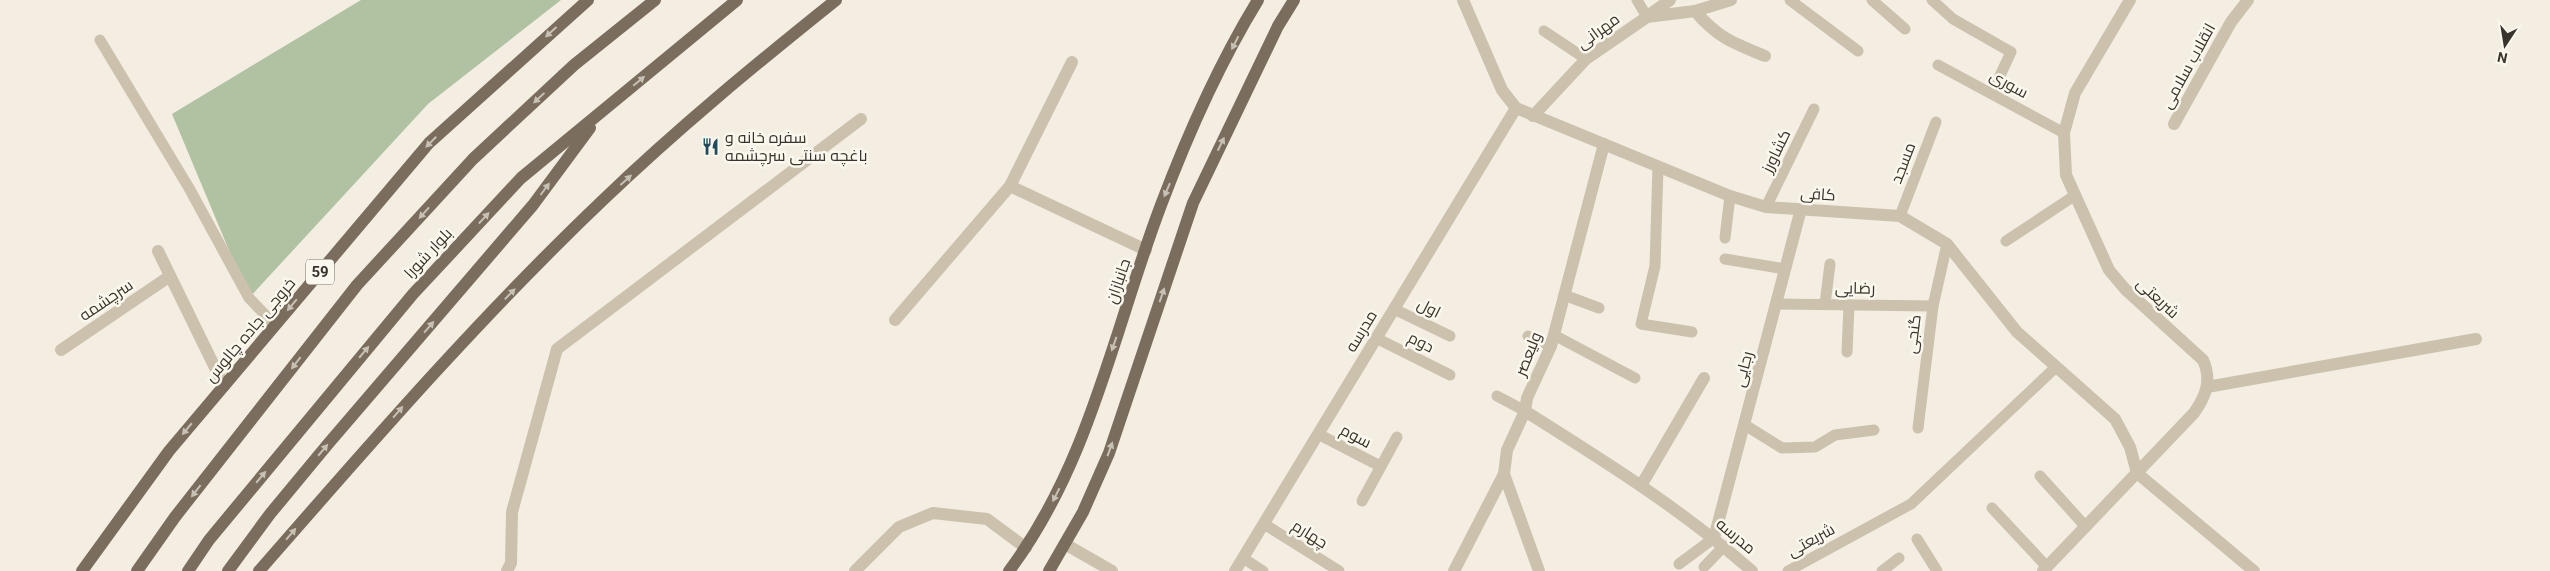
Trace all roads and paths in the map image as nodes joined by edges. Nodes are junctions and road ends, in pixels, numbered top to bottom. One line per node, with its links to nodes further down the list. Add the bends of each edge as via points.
1 (588, 0): 60 (main road, خروجی جاده چالوس / 59, one-way to 60, via 429,143)
2 (654, 0): 101 (main road, بلوار شورا, one-way to 101, via 574,65 473,159 364,278 175,517)
3 (737, 0): 29 (main road, بلوار شورا, one-way to 3)
4 (836, 0): 104 (main road, one-way to 4, via 425,381 603,200 747,71)
5 (1258, 0): 46 (main road, جانبازان, one-way to 46, via 1202,108 1161,205)
6 (1294, 0): 93 (main road, one-way to 6, via 1109,453 1193,203 1278,26)
7 (1463, 0): 27 (street, کافی, via 1502,90)
8 (1637, 0): 17 (lane)
9 (1670, 0): 17 (street)
10 (1731, 0): 16 (street, مهرانی)
11 (1790, 0): 21 (lane)
12 (1872, 0): 18 (lane)
13 (1932, 0): 26 (lane, سوری, via 1953,20 2010,52)
14 (2130, 0): 34 (street, شریعتی, via 2075,93)
15 (2248, 0): 33 (street, انقلاب سلامی, via 2231,22)
16 (1695, 11): 17 (street, مهرانی); 22 (street, via 1724,39)
17 (1646, 17): 23 (street, مهرانی)
18 (1905, 28)
19 (1544, 31): 23 (lane)
20 (100, 40): 60 (lane, via 189,188 249,298)
21 (1858, 51)
22 (1765, 56)
23 (1586, 59): 30 (street, مهرانی)
24 (1072, 62): 37 (street)
25 (1938, 65): 26 (lane, سوری)
26 (1992, 93): 34 (lane, سوری)
27 (1516, 108): 30 (street, کافی); 58 (street, مدرسه)
28 (1814, 109): 40 (lane, کشاورز)
29 (602, 113): 102 (main road, بلوار شورا, one-way to 29, via 209,540 413,294 522,178); 103 (main road, one-way to 29, via 328,444 533,205)
30 (1534, 116): 35 (street, کافی)
31 (862, 120): 105 (street, via 557,349 512,512 512,563)
32 (1936, 122): 42 (lane, مسجد)
33 (2174, 124)
34 (2064, 133): 39 (street, شریعتی, via 2066,175)
35 (1604, 144): 36 (street, کافی); 52 (street, ولیعصر)
36 (1658, 166): 38 (street, کافی); 61 (lane, via 1655,266 1641,324)
37 (1010, 186): 46 (street); 59 (street)
38 (1730, 196): 40 (street, کافی); 43 (lane)
39 (2074, 196): 44 (lane); 74 (street, شریعتی, via 2109,270 2125,289 2203,360 2208,372)
40 (1766, 208): 41 (street, کافی)
41 (1801, 209): 42 (street, کافی); 50 (street, رجایی)
42 (1900, 216): 45 (street, کافی)
43 (1725, 238)
44 (2006, 240)
45 (1947, 244): 56 (lane, گنجی); 69 (street, کافی, via 2017,332)
46 (1146, 250): 94 (main road, جانبازان, one-way to 94, via 1083,438 1056,496)
47 (158, 251): 51 (street)
48 (1725, 259): 50 (lane)
49 (1830, 264): 54 (lane)
50 (1785, 269): 53 (street, رجایی)
51 (170, 276): 67 (street, سرچشمه); 73 (street)
52 (1564, 295): 57 (lane); 66 (street, ولیعصر)
53 (1777, 304): 54 (lane, رضایی); 77 (street, رجایی)
54 (1825, 304): 55 (lane, رضایی)
55 (1849, 304): 56 (lane, رضایی); 68 (lane)
56 (1933, 306): 78 (lane, گنجی)
57 (1599, 308)
58 (1394, 309): 62 (lane, اول); 64 (street, مدرسه)
59 (895, 320)
60 (276, 325): 73 (main road, خروجی جاده چالوس / 59)
61 (1692, 332)
62 (1450, 336)
63 (1528, 336): 66 (lane)
64 (1376, 338): 70 (lane, دوم); 80 (street, مدرسه)
65 (2476, 339): 74 (street)
66 (1552, 341): 71 (lane); 76 (street, ولیعصر, via 1527,398)
67 (61, 350)
68 (1847, 352)
69 (2056, 367): 83 (street, کافی, via 2115,419 2130,447); 116 (lane, شریعتی, via 1911,504)
70 (1450, 375)
71 (1635, 378)
72 (1704, 378): 86 (street)
73 (224, 386): 100 (main road, خروجی جاده چالوس / 59, one-way to 100, via 169,451)
74 (2207, 387): 83 (street, via 2194,413)
75 (1497, 396): 76 (lane, مدرسه)
76 (1525, 411): 84 (street, ولیعصر, via 1507,450); 86 (street, مدرسه)
77 (1744, 425): 79 (lane, via 1782,448 1815,448 1835,435); 92 (street, رجایی)
78 (1918, 428)
79 (1874, 430)
80 (1318, 434): 82 (lane, سوم); 89 (street, مدرسه)
81 (1396, 437): 82 (lane)
82 (1380, 466): 87 (lane)
83 (2137, 473): 90 (street); 119 (street)
84 (1504, 474): 113 (street); 114 (street, ولیعصر)
85 (2040, 476): 90 (lane)
86 (1642, 484): 92 (street, مدرسه)
87 (1362, 501)
88 (1992, 508): 99 (lane)
89 (1264, 524): 95 (street, مدرسه); 112 (lane, چهارم)
90 (2086, 527): 99 (street)
91 (1917, 539): 118 (lane)
92 (1719, 542): 97 (lane); 98 (lane); 115 (street, مدرسه)
93 (1066, 544): 108 (main road); 109 (street)
94 (1026, 548): 106 (street, via 987,519 933,513 899,527); 107 (main road, جانبازان)
95 (1243, 558): 110 (street, مدرسه); 111 (lane)
96 (1898, 558): 117 (lane)
97 (1679, 564)
98 (1704, 567)
99 (2045, 569)
100 (82, 571)
101 (137, 571)
102 (188, 571)
103 (228, 571)
104 (259, 571)
105 (506, 571)
106 (855, 571)
107 (1010, 571)
108 (1049, 571)
109 (1112, 571)
110 (1235, 571)
111 (1263, 571)
112 (1339, 571)
113 (1454, 571)
114 (1539, 571)
115 (1752, 571)
116 (1788, 571)
117 (1882, 571)
118 (1937, 571)
119 (2254, 571)

